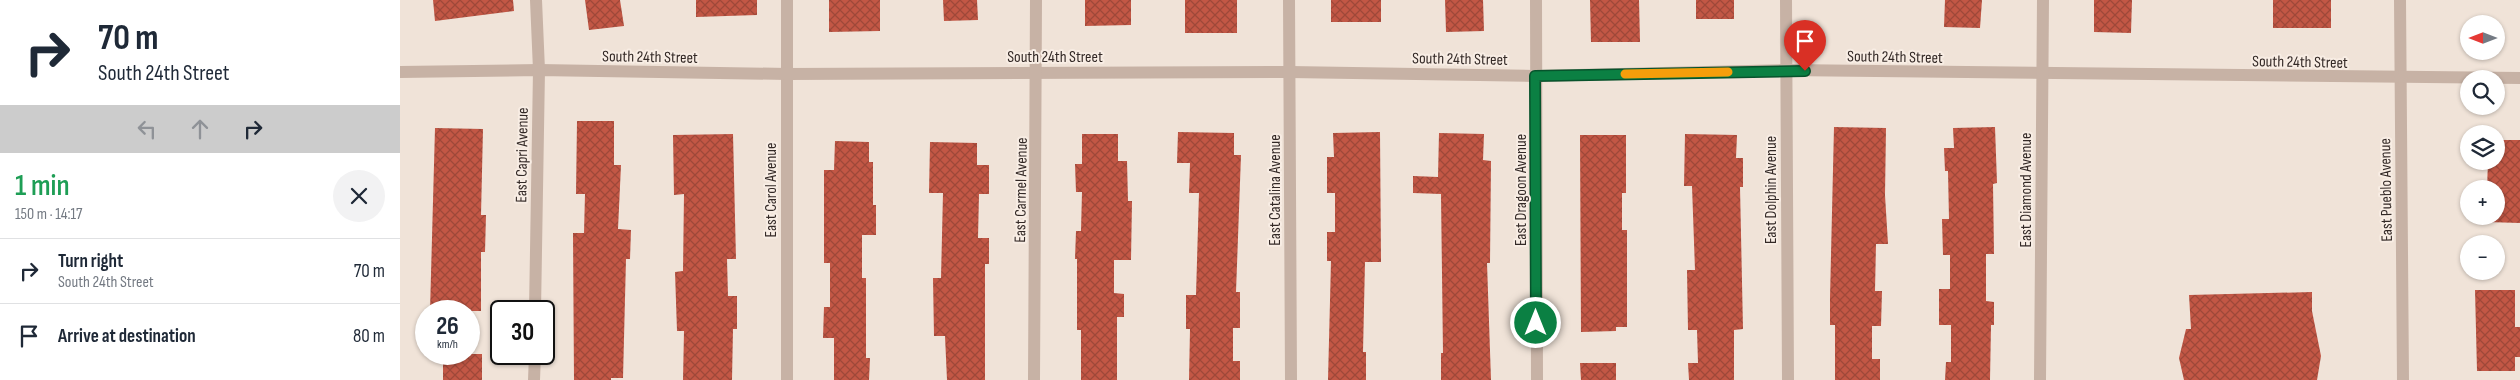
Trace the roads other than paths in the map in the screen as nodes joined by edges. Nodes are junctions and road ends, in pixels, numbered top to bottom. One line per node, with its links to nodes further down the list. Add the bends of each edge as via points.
1 (536, 0): 9 (street, East Capri Avenue)
2 (786, 0): 14 (street, East Carol Avenue)
3 (1036, 0): 12 (street, East Carmel Avenue)
4 (1290, 0): 13 (street, East Catalina Avenue)
5 (1536, 0): 16 (street, East Dragoon Avenue)
6 (1786, 0): 10 (street, East Dolphin Avenue)
7 (2043, 0): 15 (street, East Diamond Avenue)
8 (2400, 0): 17 (street, East Pueblo Avenue)
9 (539, 70): 11 (street, South 24th Street); 14 (street, South 24th Street); 19 (street, East Capri Avenue)
10 (1786, 70): 15 (street, South 24th Street); 16 (street, South 24th Street); 26 (street, East Dolphin Avenue)
11 (400, 72)
12 (1037, 72): 13 (street, South 24th Street); 14 (street, South 24th Street); 23 (street, East Carmel Avenue)
13 (1290, 72): 16 (street, South 24th Street); 24 (street, East Catalina Avenue)
14 (786, 74): 22 (street, East Carol Avenue)
15 (2041, 74): 17 (street, South 24th Street); 27 (street, East Diamond Avenue)
16 (1535, 76): 25 (street, East Dragoon Avenue)
17 (2400, 78): 18 (street, South 24th Street); 28 (street, East Pueblo Avenue)
18 (2520, 78)
19 (535, 300)
20 (535, 365): 21 (street)
21 (534, 380)
22 (786, 380)
23 (1034, 380)
24 (1291, 380)
25 (1537, 380)
26 (1788, 380)
27 (2040, 380)
28 (2404, 380)

